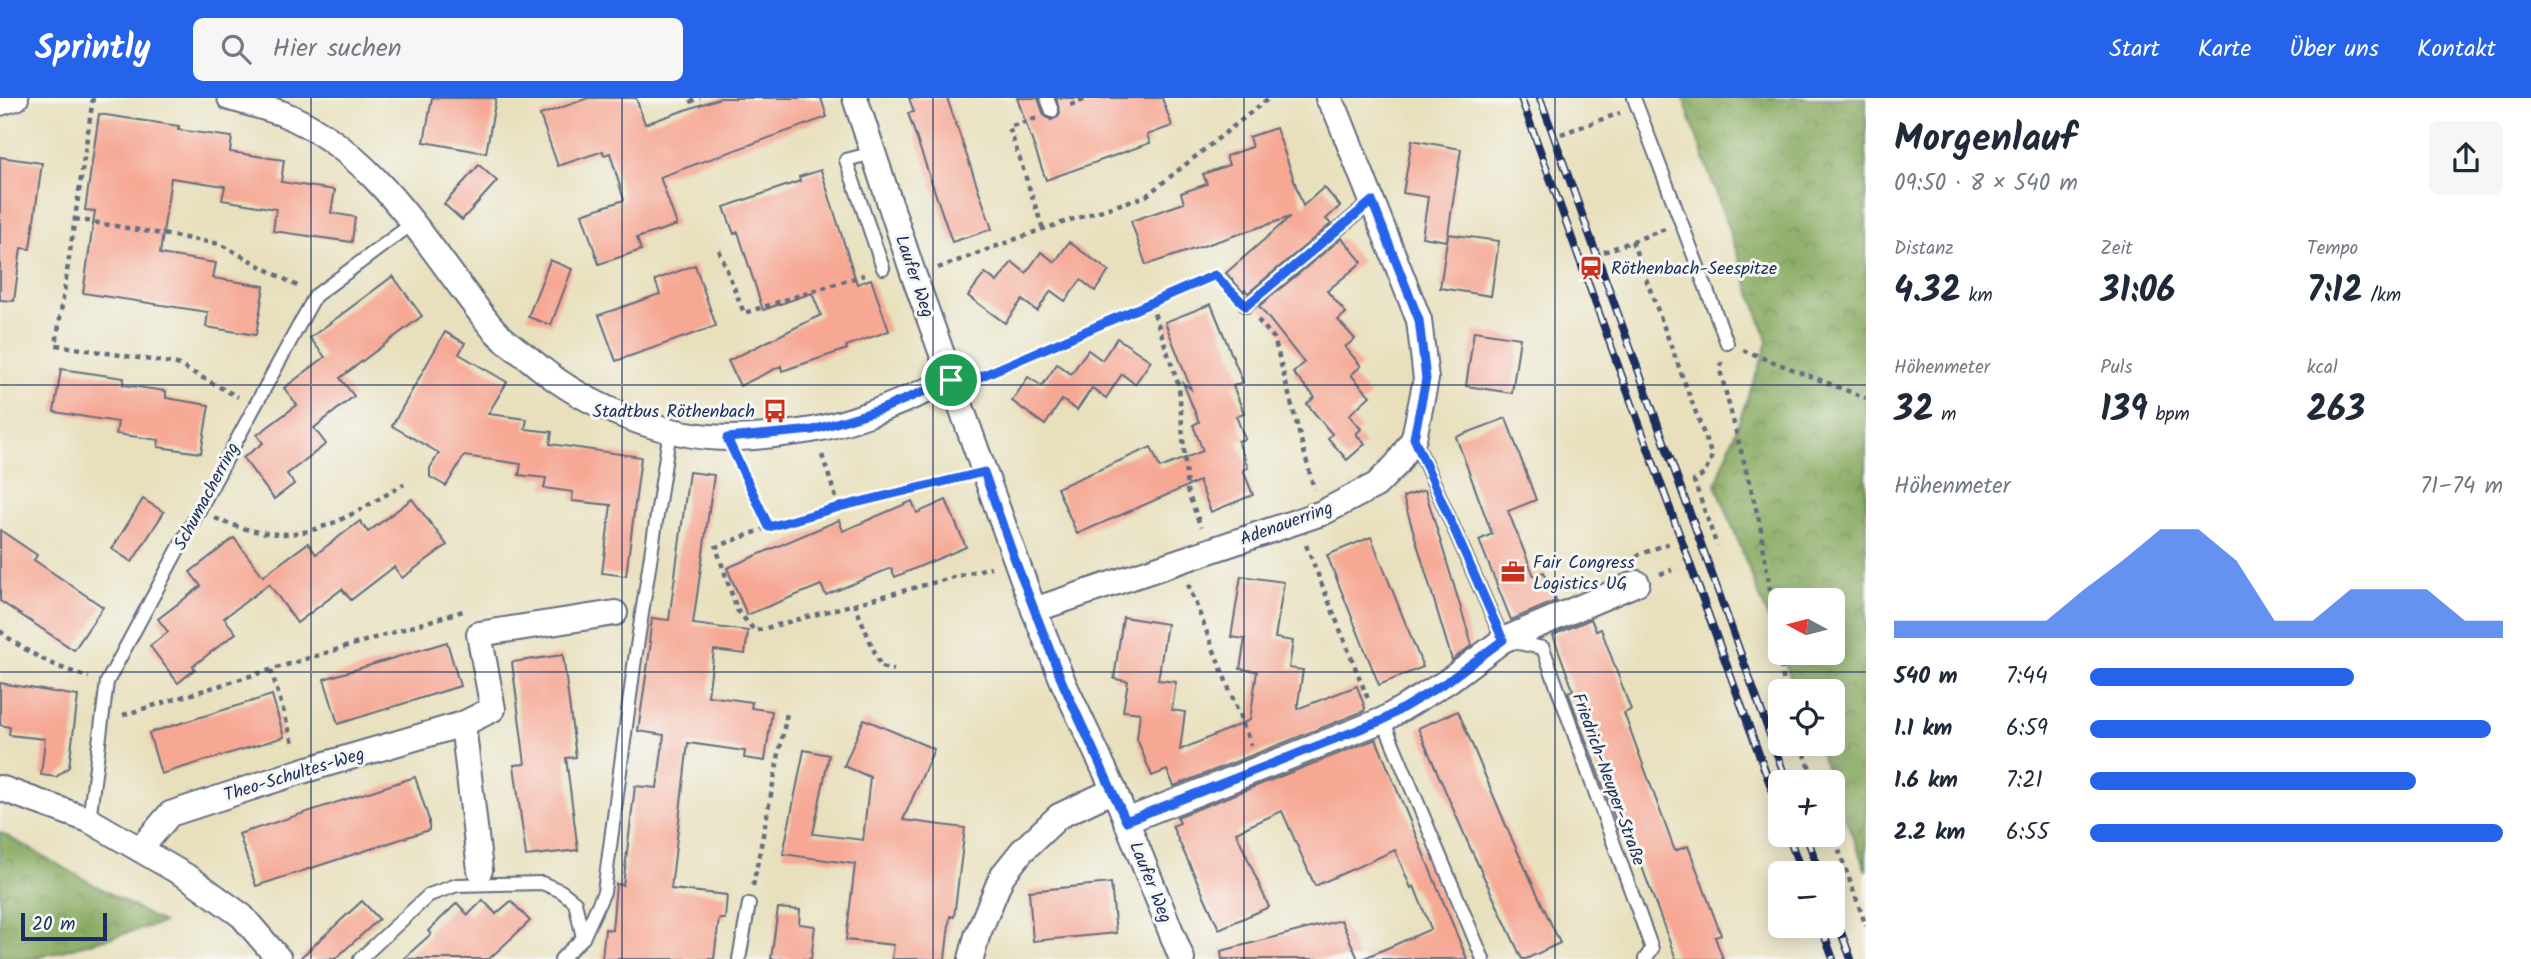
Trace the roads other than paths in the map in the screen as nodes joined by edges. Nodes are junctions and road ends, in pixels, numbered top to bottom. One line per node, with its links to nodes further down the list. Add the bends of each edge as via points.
1 (16, 98): 7 (street)
2 (230, 98): 11 (street, via 282,114 326,138 374,177)
3 (855, 98): 9 (street, Laufer Weg)
4 (1047, 98): 8 (lane)
5 (1328, 98): 10 (street, Adenauerring)
6 (1635, 102): 14 (lane)
7 (0, 103)
8 (1052, 111)
9 (873, 153): 12 (lane, via 846,160); 15 (street, Laufer Weg)
10 (1372, 201): 13 (lane); 17 (street, Adenauerring, via 1419,320 1426,379)
11 (414, 223): 16 (street, via 492,328 550,376 606,409); 26 (lane, Schumacherring, via 314,296 107,682)
12 (883, 268)
13 (1246, 306)
14 (1727, 343)
15 (953, 384): 16 (street, via 813,430 727,438); 19 (street, Laufer Weg)
16 (670, 430): 31 (lane, via 604,892)
17 (1414, 438): 19 (street, Adenauerring, via 1376,485 1322,513); 21 (lane)
18 (1642, 581): 21 (street)
19 (1034, 610): 25 (street, Laufer Weg, via 1063,684)
20 (615, 613): 23 (street, Theo-Schultes-Weg, via 479,634 493,709)
21 (1503, 640): 22 (street, via 1448,681); 39 (lane, Friedrich-Neuper-Straße, via 1543,648 1652,949)
22 (1380, 722): 27 (street); 38 (lane)
23 (463, 724): 28 (street, Theo-Schultes-Weg, via 170,814); 29 (street)
24 (0, 788): 26 (street)
25 (1114, 790): 27 (street, Laufer Weg); 36 (street, via 1059,816 1022,851 1002,876)
26 (89, 820): 28 (street)
27 (1126, 821): 37 (street, Laufer Weg)
28 (140, 849): 32 (street, via 242,916)
29 (480, 870)
30 (750, 904): 35 (lane)
31 (583, 938): 33 (lane, via 575,902 542,883 457,885 429,895); 34 (lane)
32 (279, 959)
33 (360, 959)
34 (561, 959)
35 (739, 959)
36 (971, 959)
37 (1182, 959)
38 (1483, 959)
39 (1645, 959)

